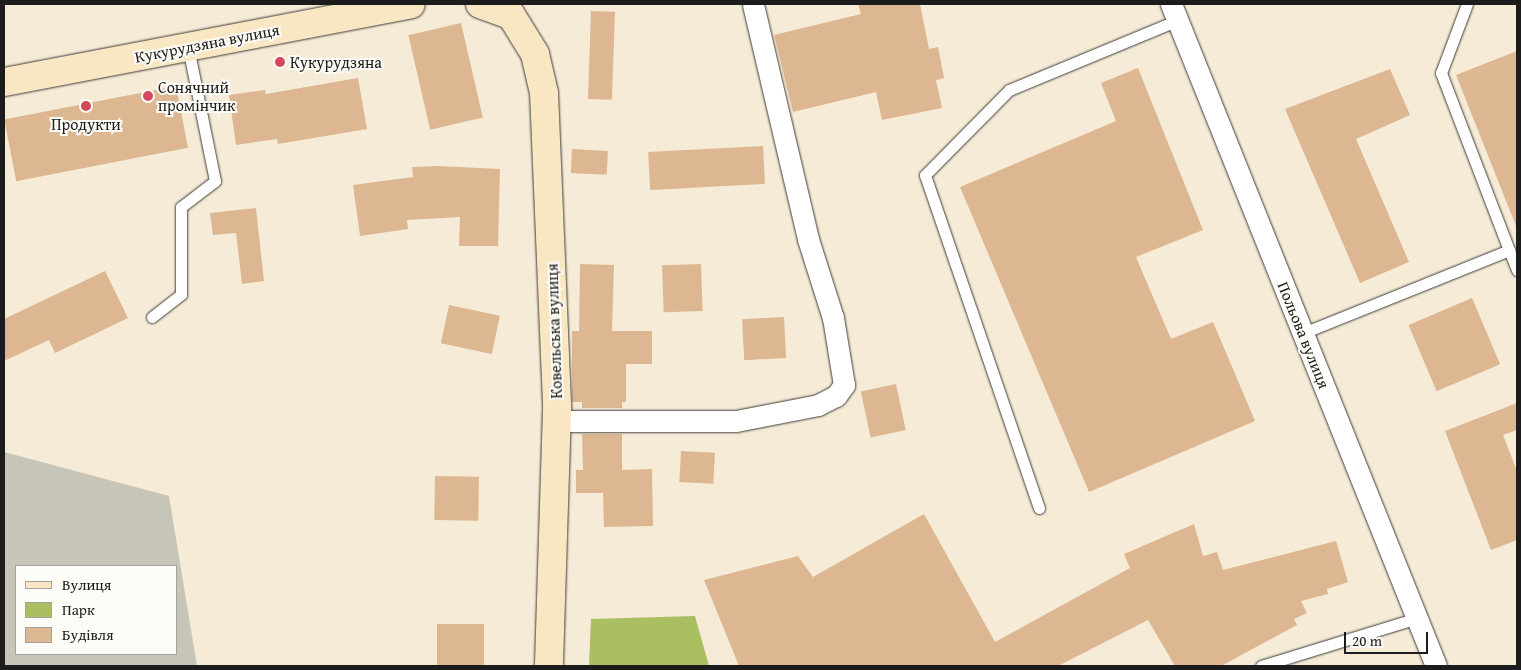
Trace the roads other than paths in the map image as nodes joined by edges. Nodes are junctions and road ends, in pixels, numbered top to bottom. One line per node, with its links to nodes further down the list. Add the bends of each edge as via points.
1 (411, 4): 7 (main road, Кукурудзяна вулиця)
2 (480, 4): 5 (main road)
3 (752, 4): 13 (street, via 806,230 833,318 844,385 836,396 818,405 736,421)
4 (1468, 4): 9 (lane, via 1441,73)
5 (516, 8): 13 (main road, Ковельська вулиця, via 535,54 544,93)
6 (1174, 12): 12 (street, Польова вулиця); 14 (lane, via 1009,90 925,175)
7 (188, 46): 8 (main road, Кукурудзяна вулиця); 11 (lane, via 215,180 181,207 181,294)
8 (4, 82)
9 (1509, 250): 10 (lane); 12 (lane)
10 (1517, 270)
11 (152, 318)
12 (1303, 333): 15 (street, Польова вулиця)
13 (556, 421): 16 (main road, Ковельська вулиця)
14 (1039, 508)
15 (1417, 618): 17 (lane); 18 (street, Польова вулиця)
16 (549, 666)
17 (1262, 666)
18 (1436, 666)

